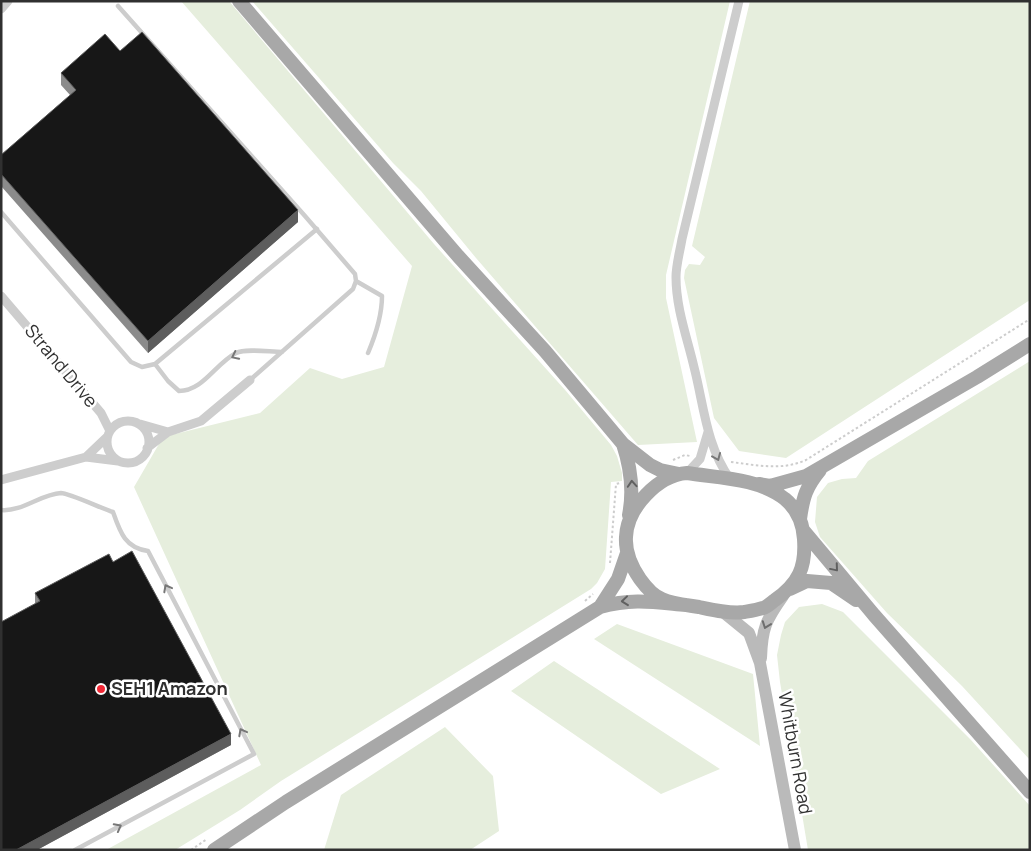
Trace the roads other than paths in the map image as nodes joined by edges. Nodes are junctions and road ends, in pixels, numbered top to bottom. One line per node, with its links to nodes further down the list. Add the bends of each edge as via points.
1 (8, 1): 5 (street)
2 (239, 1): 21 (main road)
3 (739, 1): 19 (street, via 676,275 678,304)
4 (118, 6): 7 (lane)
5 (1, 9)
6 (1, 212): 13 (lane, via 131,362 142,367)
7 (317, 229): 8 (lane, via 350,267); 13 (lane)
8 (356, 281): 11 (lane, via 353,288); 12 (lane, via 382,296 380,323)
9 (1, 296): 15 (street, Strand Drive)
10 (1030, 344): 25 (main road)
11 (282, 352): 13 (lane, one-way to 13, via 237,352 189,391 179,391); 14 (lane)
12 (368, 353)
13 (155, 364)
14 (250, 380): 18 (street, via 201,421)
15 (101, 413): 16 (street, Strand Drive); 20 (street, Strand Drive)
16 (124, 421): 17 (street); 20 (street, via 114,426)
17 (138, 424): 18 (street); 22 (street, via 147,434)
18 (168, 432): 22 (street)
19 (708, 432): 26 (street, via 700,458); 28 (street, one-way to 28, via 718,460)
20 (109, 434): 23 (street); 24 (street, via 107,444 112,455)
21 (624, 444): 26 (main road, via 660,470); 30 (main road, one-way to 21, via 632,488)
22 (147, 448): 24 (street, via 145,454 135,461)
23 (86, 457): 24 (street); 27 (street)
24 (122, 462)
25 (828, 462): 28 (main road, via 806,476 770,486); 31 (main road, via 808,484 802,504)
26 (683, 473): 28 (main road); 30 (main road, via 664,480 644,495)
27 (1, 480)
28 (737, 480): 31 (main road, via 756,484 784,499 794,508)
29 (1, 510): 40 (lane, one-way to 29, via 254,754 148,551 138,550 122,536 113,512 64,493)
30 (627, 525): 32 (main road)
31 (802, 525): 33 (main road, via 803,566); 37 (main road, one-way to 37)
32 (627, 553): 34 (main road, via 631,566 644,584 661,599); 35 (main road, via 618,579)
33 (787, 591): 36 (main road, via 764,608); 37 (main road, via 807,581 831,583); 38 (main road, Whitburn Road, one-way to 38, via 764,627)
34 (686, 605): 35 (main road, one-way to 35, via 636,600); 36 (main road)
35 (600, 607): 41 (main road)
36 (722, 611): 38 (main road, Whitburn Road, via 748,633)
37 (874, 615): 39 (main road)
38 (760, 663): 42 (main road, Whitburn Road)
39 (1030, 792)
40 (75, 850)
41 (214, 850)
42 (795, 850)

